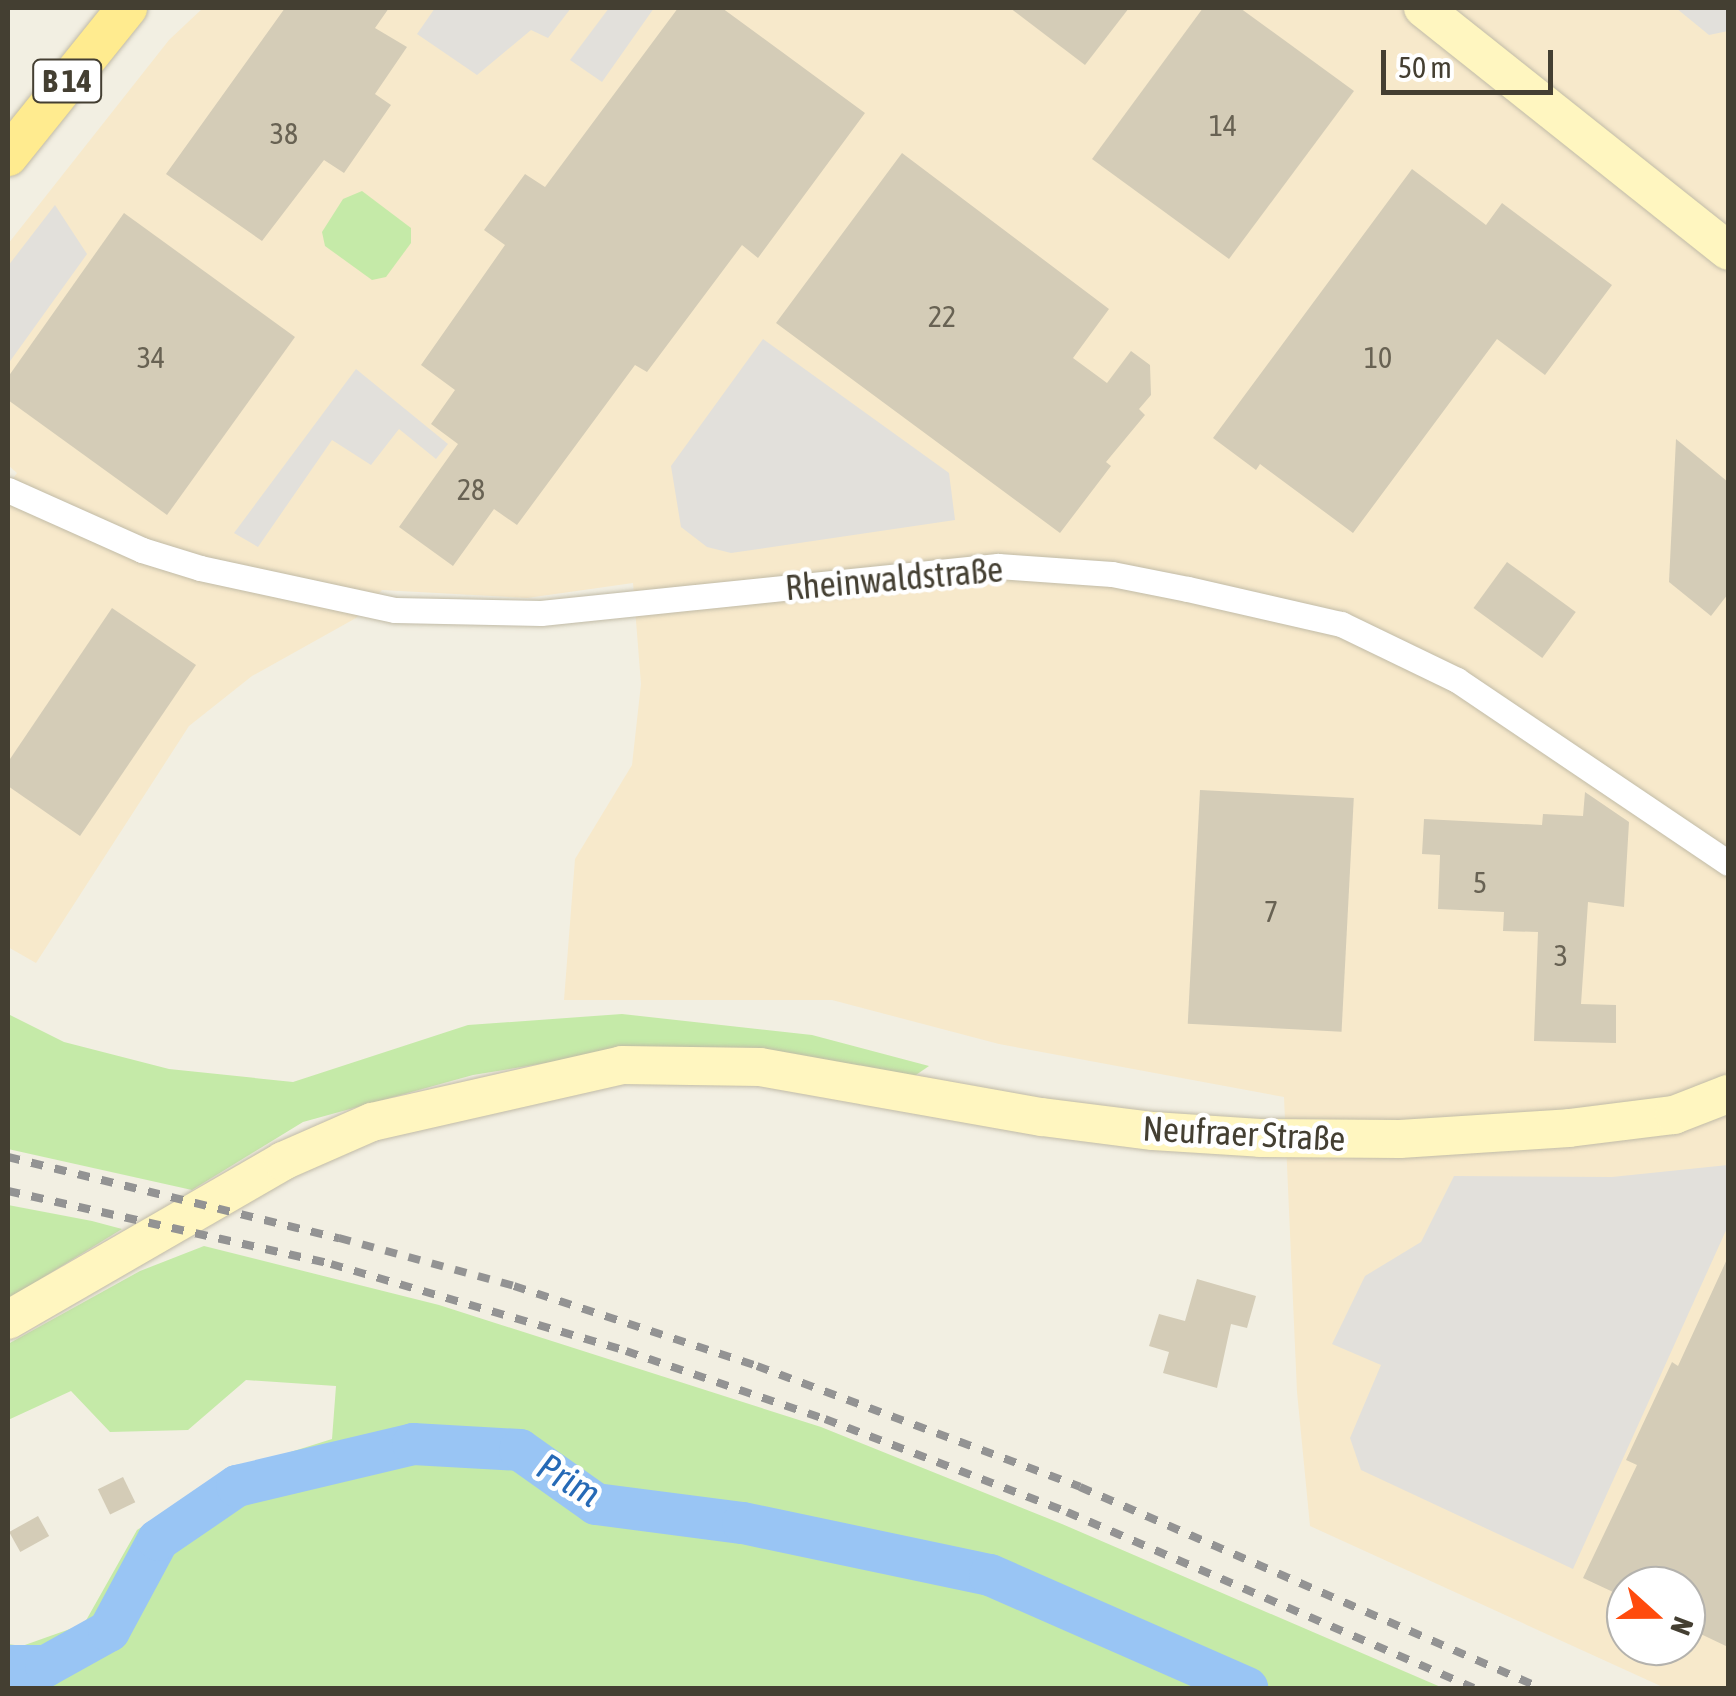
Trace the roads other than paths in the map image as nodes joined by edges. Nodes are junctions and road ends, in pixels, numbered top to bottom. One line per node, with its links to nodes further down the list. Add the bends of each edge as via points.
1 (126, 8): 3 (main road, B 14)
2 (1423, 8): 4 (street)
3 (8, 156)
4 (1728, 251)
5 (8, 490): 6 (street, Rheinwaldstraße, via 186,564 395,610 542,613 998,566 1112,574 1188,589 1341,624 1457,680)
6 (1728, 863)
7 (1728, 1094): 8 (street, Neufraer Straße, via 1674,1115 1569,1128 1400,1139 1260,1138 1042,1117 760,1067 622,1065 372,1122 283,1160)
8 (8, 1320)

